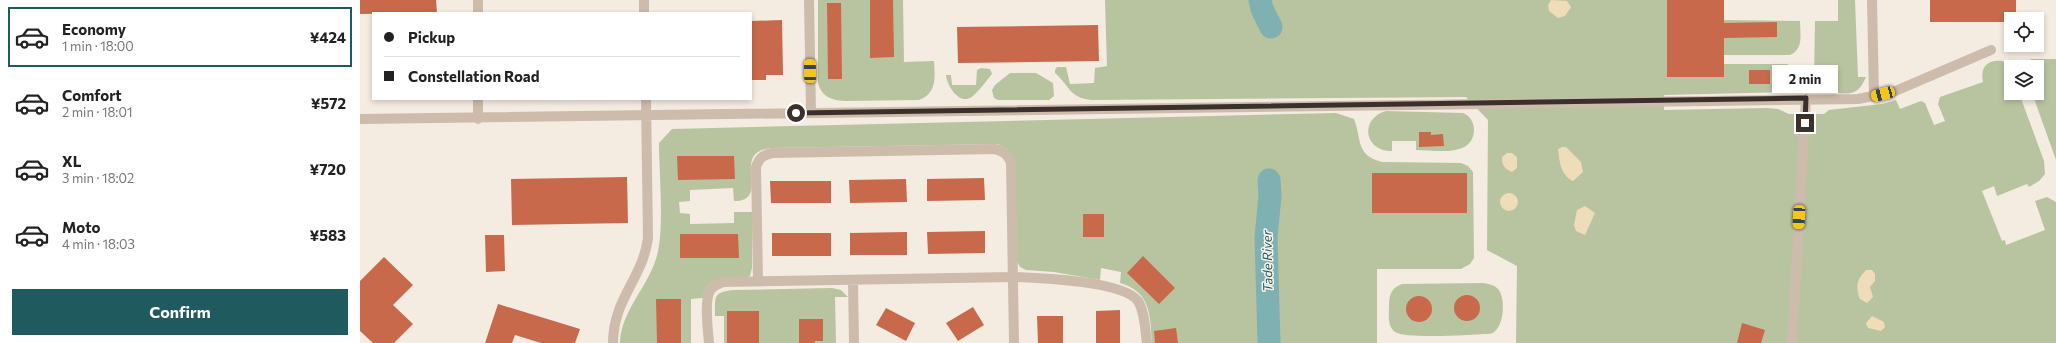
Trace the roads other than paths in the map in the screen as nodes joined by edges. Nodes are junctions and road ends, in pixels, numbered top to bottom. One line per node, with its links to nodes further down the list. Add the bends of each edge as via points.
1 (478, 0): 5 (lane)
2 (644, 0): 6 (lane)
3 (809, 0): 12 (lane)
4 (1872, 0): 8 (lane)
5 (478, 12)
6 (644, 12)
7 (1991, 50): 8 (lane, via 1893,92)
8 (1874, 97): 9 (lane)
9 (1806, 98): 12 (lane); 24 (lane)
10 (478, 100): 15 (lane)
11 (646, 100): 13 (lane)
12 (811, 113): 13 (lane)
13 (646, 116): 15 (lane); 19 (lane, via 646,252 621,301)
14 (360, 119): 15 (lane)
15 (478, 119)
16 (1013, 277): 17 (lane); 18 (lane, via 1011,162 1002,151 995,149 796,152 772,153 758,160); 22 (lane); 23 (lane, via 1100,286 1132,295 1139,302 1142,311)
17 (853, 280): 18 (lane); 21 (lane)
18 (758, 281): 20 (lane, via 723,282 710,291)
19 (613, 343)
20 (709, 343)
21 (854, 343)
22 (1014, 343)
23 (1147, 343)
24 (1792, 343)

